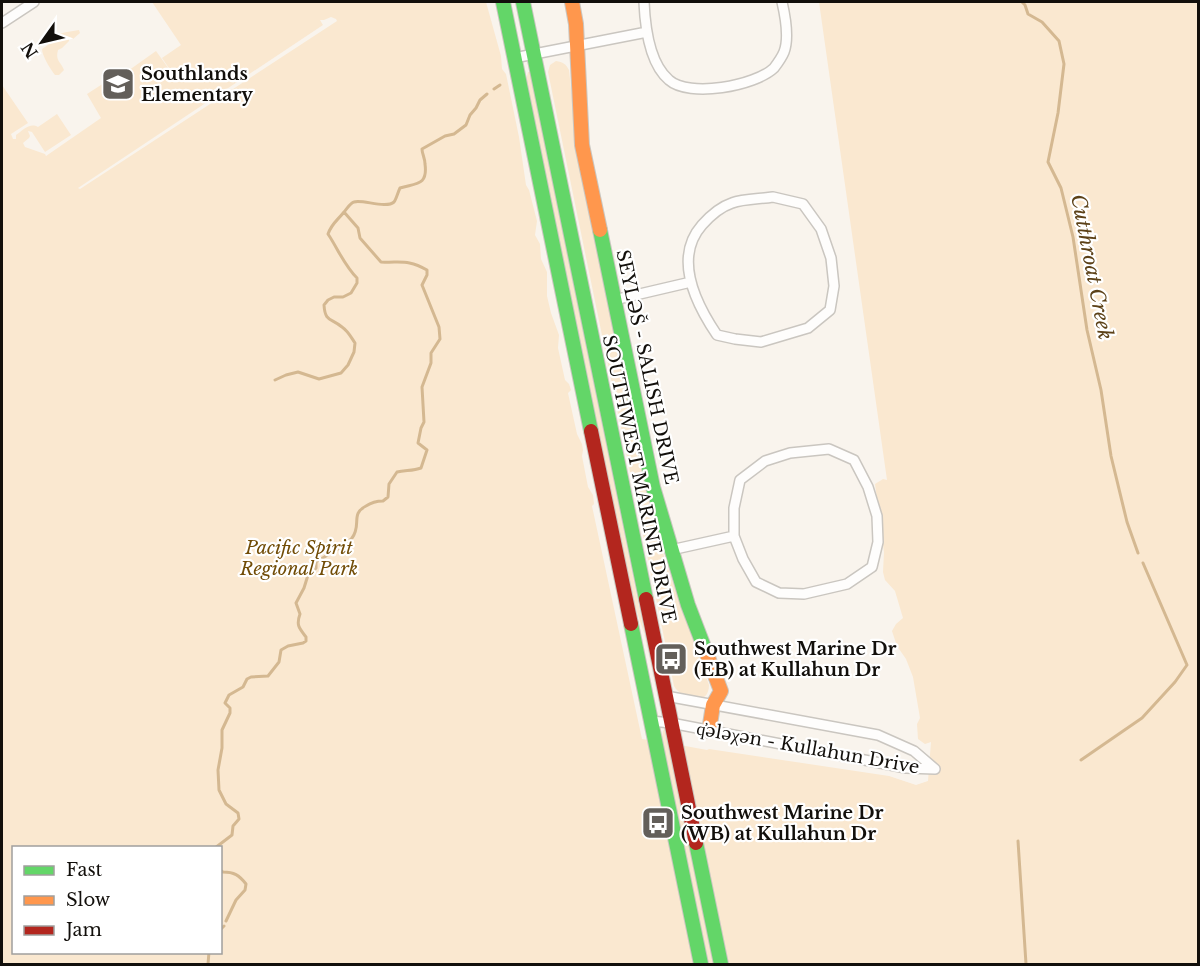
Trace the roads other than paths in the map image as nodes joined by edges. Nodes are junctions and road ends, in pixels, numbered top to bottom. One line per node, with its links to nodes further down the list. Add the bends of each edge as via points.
1 (34, 2): 7 (street)
2 (503, 2): 11 (main road, SOUTHWEST MARINE DRIVE)
3 (523, 2): 10 (main road, SOUTHWEST MARINE DRIVE)
4 (572, 2): 9 (main road, SEYLƏŠ - SALISH DRIVE)
5 (644, 2): 8 (street)
6 (782, 2): 8 (street, via 786,38 779,60 752,80 725,87 700,90 669,80 653,54)
7 (2, 23)
8 (646, 32): 9 (street)
9 (577, 46): 10 (street); 13 (main road, SEYLƏŠ - SALISH DRIVE, via 582,145)
10 (533, 54): 11 (street); 16 (main road, SOUTHWEST MARINE DRIVE)
11 (514, 58): 18 (main road, SOUTHWEST MARINE DRIVE)
12 (691, 282): 12 (street, via 689,254 694,234 710,215 732,203 773,197 803,204 821,229 831,258 834,286 830,310 808,328 761,342 717,335); 13 (street)
13 (614, 300): 15 (main road, SEYLƏŠ - SALISH DRIVE, via 653,487)
14 (734, 536): 14 (street, via 756,582 779,592 804,594 847,584 872,567 878,542 877,516 854,460 829,449 789,453 765,461 740,480); 15 (street)
15 (671, 550): 17 (main road, SEYLƏŠ - SALISH DRIVE, via 721,691)
16 (666, 696): 17 (street, q̓ələχən - Kullahun Drive); 19 (main road, SOUTHWEST MARINE DRIVE)
17 (713, 705): 20 (main road, SEYLƏŠ - SALISH DRIVE); 20 (street, q̓ələχən - Kullahun Drive, via 878,735 914,751 934,769 906,768)
18 (651, 721): 19 (street, q̓ələχən - Kullahun Drive); 21 (main road, SOUTHWEST MARINE DRIVE)
19 (671, 723): 20 (street, q̓ələχən - Kullahun Drive); 22 (main road, SOUTHWEST MARINE DRIVE)
20 (709, 731)
21 (701, 964)
22 (721, 964)

